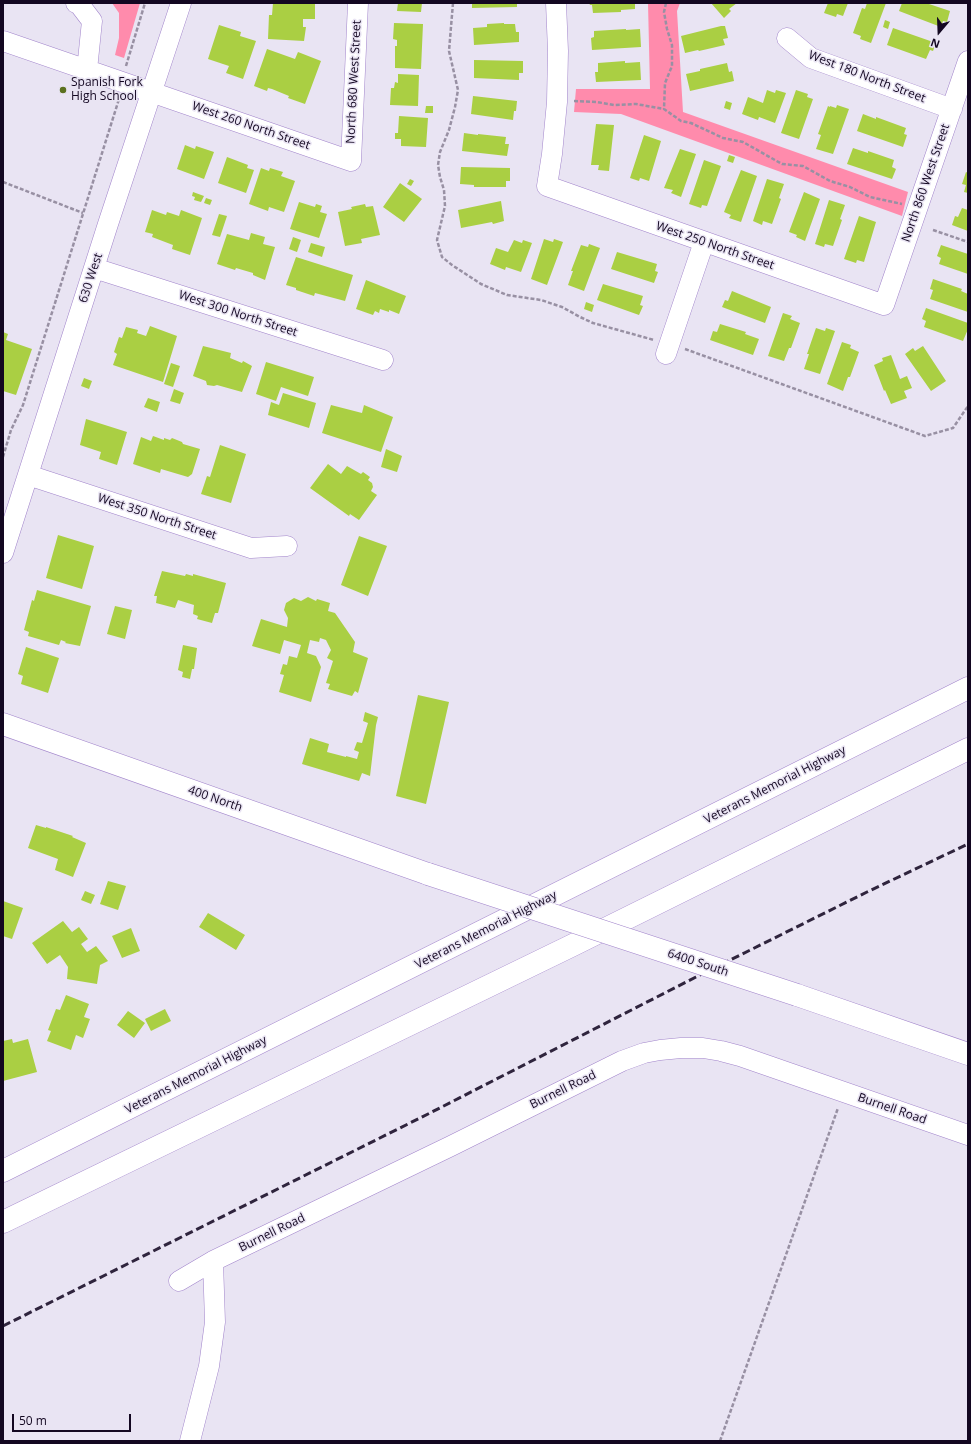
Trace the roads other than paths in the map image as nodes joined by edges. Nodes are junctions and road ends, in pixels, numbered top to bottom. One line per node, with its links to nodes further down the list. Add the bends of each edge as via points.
1 (76, 3): 8 (street, via 92,21)
2 (181, 3): 9 (street, 630 West)
3 (358, 3): 11 (street, North 680 West Street)
4 (556, 3): 12 (street, West 250 North Street, via 558,100 547,186)
5 (787, 38): 10 (street, West 180 North Street, via 811,58)
6 (3, 41): 8 (street, West 260 North Street)
7 (968, 61): 10 (street, North 860 West Street)
8 (87, 70): 9 (street, West 260 North Street)
9 (152, 91): 11 (street, West 260 North Street); 13 (street, 630 West)
10 (952, 109): 14 (street, North 860 West Street)
11 (350, 161)
12 (704, 242): 14 (street, West 250 North Street); 15 (street)
13 (94, 268): 16 (street, West 300 North Street); 17 (street, 630 West)
14 (884, 305)
15 (668, 349)
16 (383, 360)
17 (28, 475): 18 (street, West 350 North Street, via 252,548); 19 (street, 630 West)
18 (287, 546)
19 (3, 553)
20 (968, 688): 26 (main road, Veterans Memorial Highway)
21 (3, 724): 23 (main road, 400 North)
22 (968, 749): 27 (main road)
23 (428, 874): 24 (main road, 6400 South, bridge)
24 (968, 1054)
25 (968, 1136): 28 (street, Burnell Road, via 721,1051 681,1048 644,1053 622,1061)
26 (3, 1171)
27 (3, 1222)
28 (213, 1261): 29 (street, Burnell Road); 30 (street, via 215,1322 209,1366)
29 (179, 1281)
30 (190, 1441)

